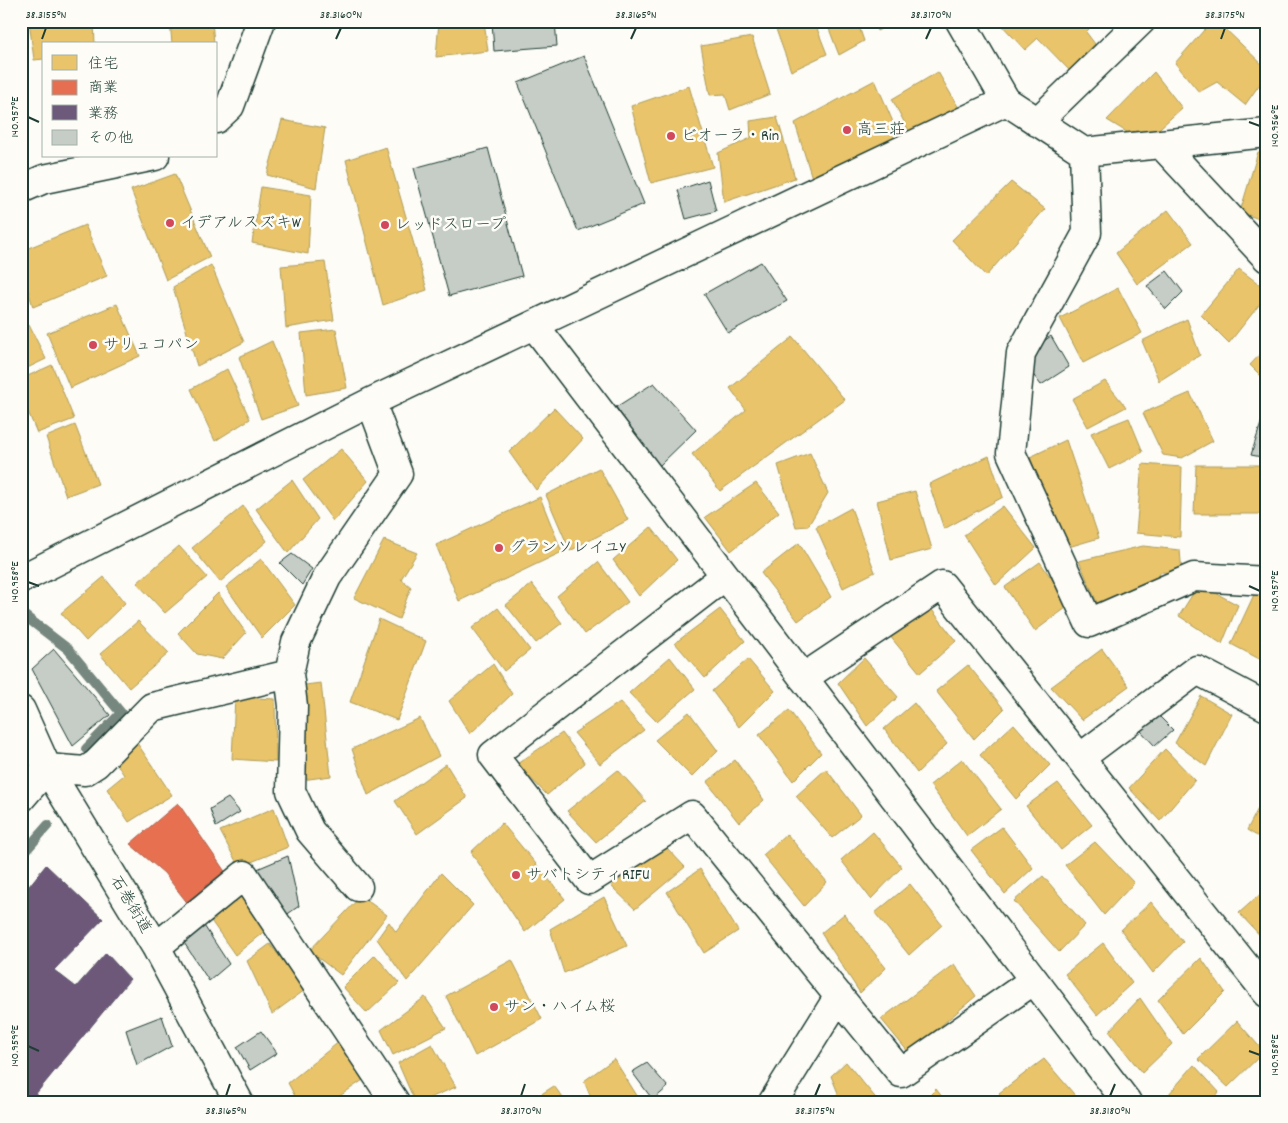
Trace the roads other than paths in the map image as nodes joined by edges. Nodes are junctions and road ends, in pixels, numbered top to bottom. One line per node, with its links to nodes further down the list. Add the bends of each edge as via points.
1 (261, 21): 5 (street, via 230,106)
2 (960, 21): 4 (street)
3 (1141, 21): 6 (street)
4 (1006, 101): 6 (street); 13 (street)
5 (218, 117)
6 (1037, 122): 9 (street)
7 (1267, 133): 8 (street)
8 (1161, 144): 9 (street); 12 (street)
9 (1084, 152): 17 (street, via 1088,233 1021,353 1011,453 1089,623 1194,577)
10 (145, 158): 11 (street, via 44,179)
11 (21, 189)
12 (1267, 258)
13 (534, 325): 14 (street); 15 (street)
14 (371, 402): 16 (street); 18 (street, via 398,474 327,577 296,642)
15 (725, 576): 19 (street); 29 (street, via 493,755 588,880 692,815)
16 (23, 578)
17 (1267, 581)
18 (289, 674): 23 (street, via 152,707 96,764 85,771); 25 (street, via 291,791 310,831)
19 (803, 678): 22 (street, via 942,584); 27 (street)
20 (1267, 707): 22 (street, via 1197,670)
21 (21, 710): 23 (street, 石巻街道)
22 (1080, 758): 28 (street)
23 (47, 768): 24 (street); 26 (street, 石巻街道)
24 (21, 798)
25 (358, 887)
26 (156, 948): 30 (street, 石巻街道); 31 (street, via 244,875)
27 (1034, 980): 29 (street, via 901,1073); 33 (street)
28 (1267, 993)
29 (839, 996): 32 (street)
30 (239, 1102)
31 (395, 1102)
32 (772, 1102)
33 (1126, 1102)

